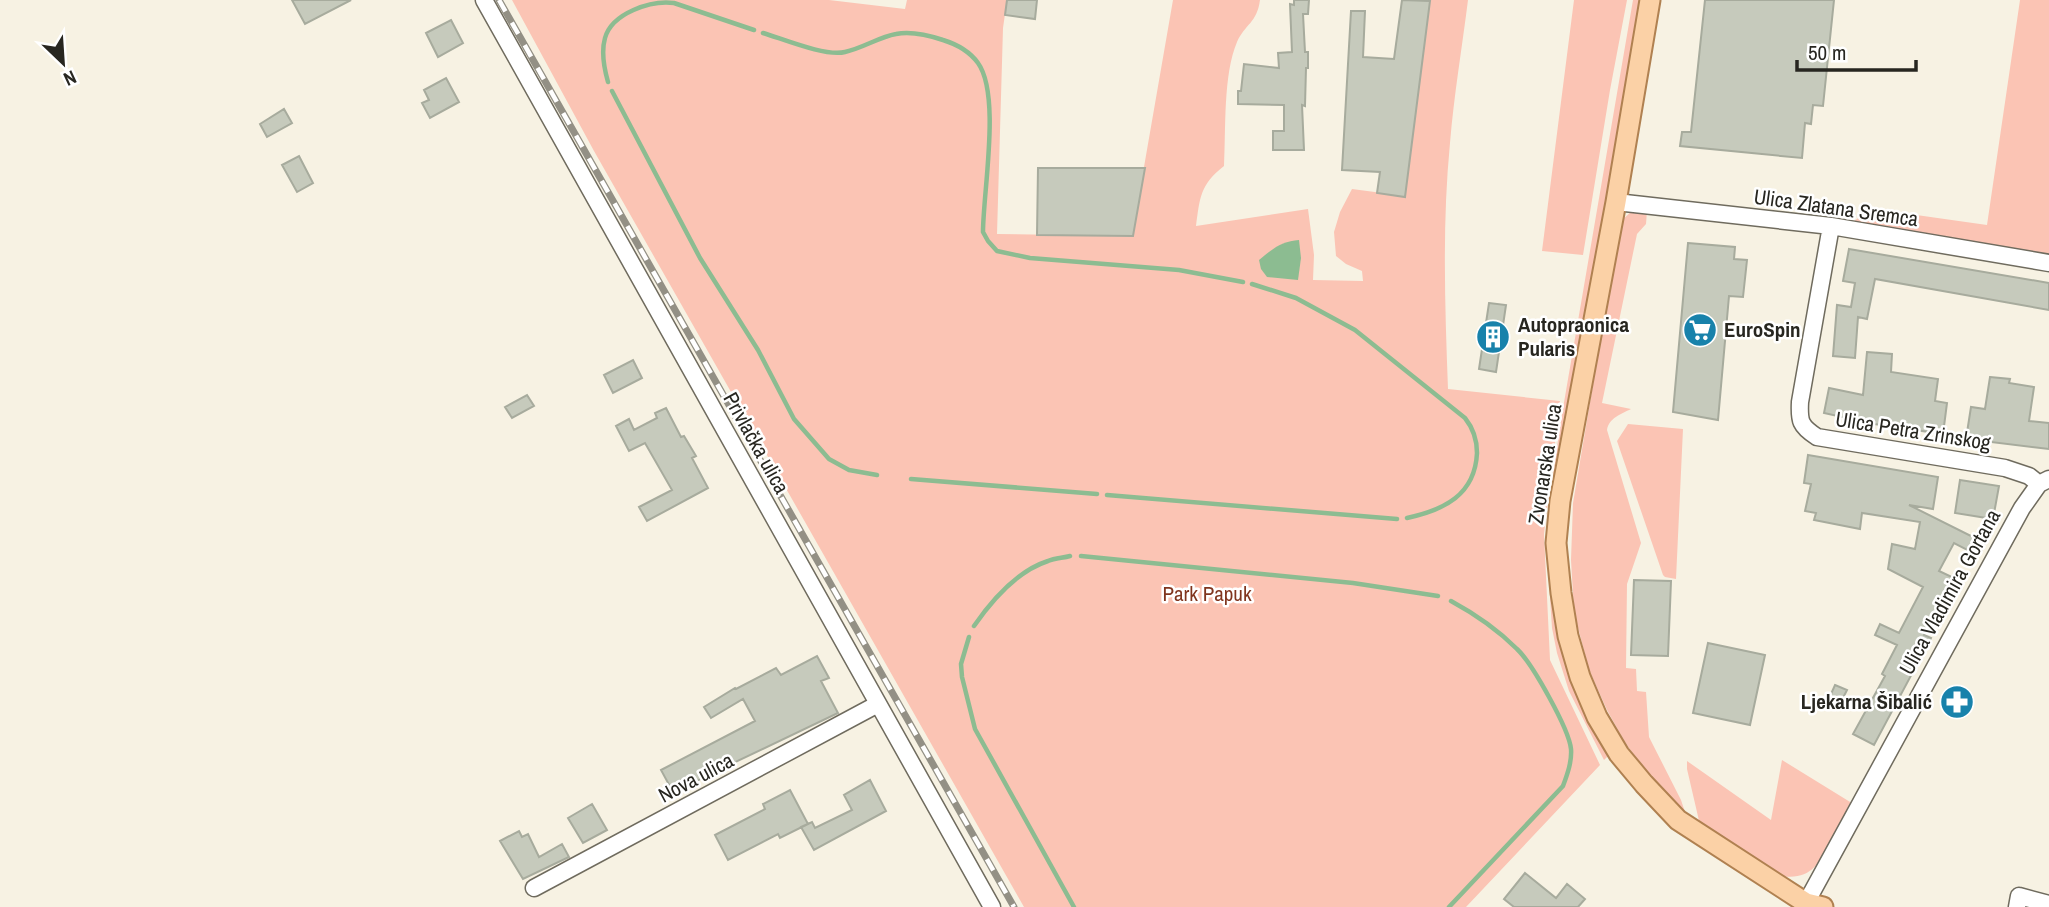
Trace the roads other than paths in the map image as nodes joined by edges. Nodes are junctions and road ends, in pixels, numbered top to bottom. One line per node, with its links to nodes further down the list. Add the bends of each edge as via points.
1 (484, 0): 7 (street, Privlačka ulica)
2 (1650, 0): 3 (main road, Zvonarska ulica)
3 (1616, 202): 4 (street, Ulica Zlatana Sremca); 10 (main road, Zvonarska ulica, via 1560,501 1556,543 1568,636 1597,717 1644,784 1678,820)
4 (1830, 226): 5 (street, Ulica Zlatana Sremca); 6 (street, Ulica Petra Zrinskog, via 1800,402 1799,419 1806,430 1817,437 2005,468)
5 (2049, 262)
6 (2044, 482): 10 (street, Ulica Vladimira Gortana, via 2022,508)
7 (878, 704): 8 (street, Nova ulica); 11 (street, Privlačka ulica)
8 (534, 888)
9 (2049, 904): 12 (street, via 2019,896)
10 (1810, 906)
11 (992, 907)
12 (2017, 907)

